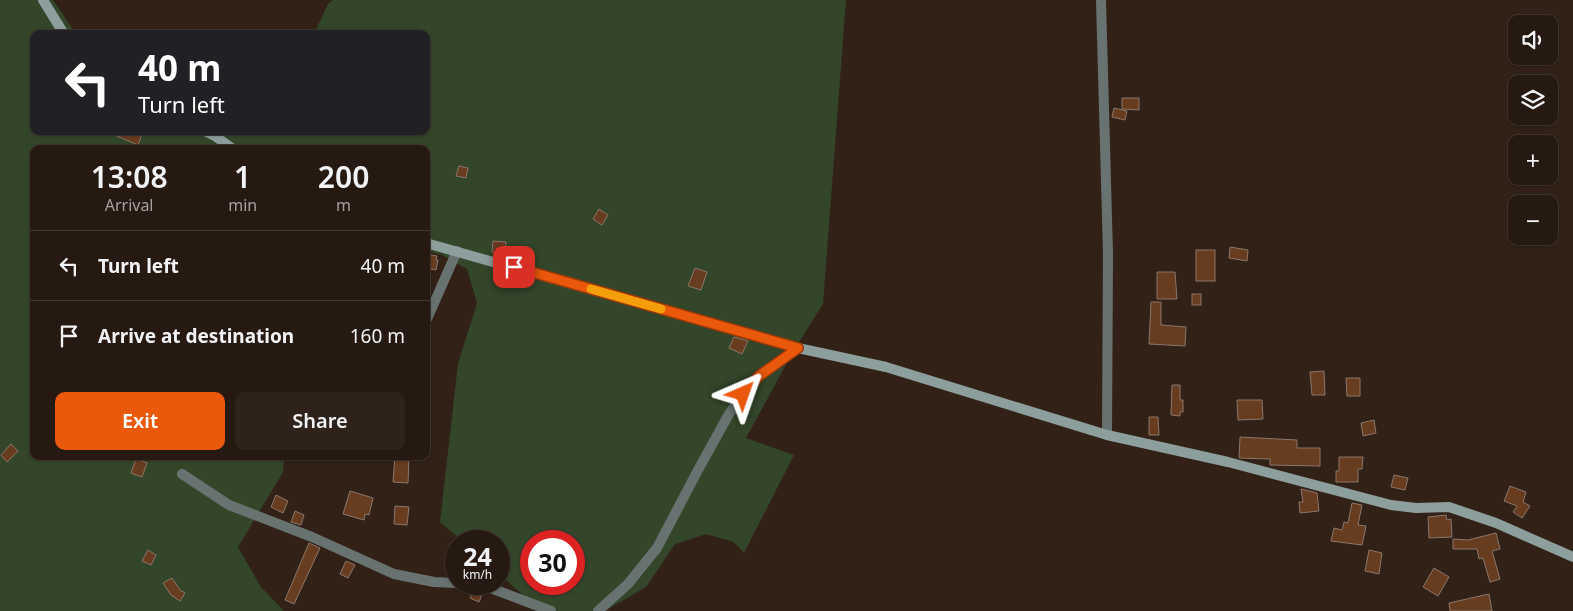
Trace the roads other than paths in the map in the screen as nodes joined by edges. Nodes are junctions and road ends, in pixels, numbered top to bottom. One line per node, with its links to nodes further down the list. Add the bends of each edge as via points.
1 (42, 0): 3 (street)
2 (1101, 0): 10 (street, via 1108,254)
3 (61, 30)
4 (213, 135): 5 (street)
5 (227, 145)
6 (430, 244): 7 (street)
7 (458, 251): 8 (street); 9 (street)
8 (430, 312)
9 (798, 348): 10 (street, via 886,367); 16 (street, via 759,376 743,394 657,548 628,584)
10 (1107, 436): 12 (street, via 1228,462 1391,506 1449,507 1496,523)
11 (182, 474): 13 (street, via 229,505 394,574)
12 (1573, 557)
13 (445, 582)
14 (509, 595): 15 (street)
15 (551, 611)
16 (598, 611)

